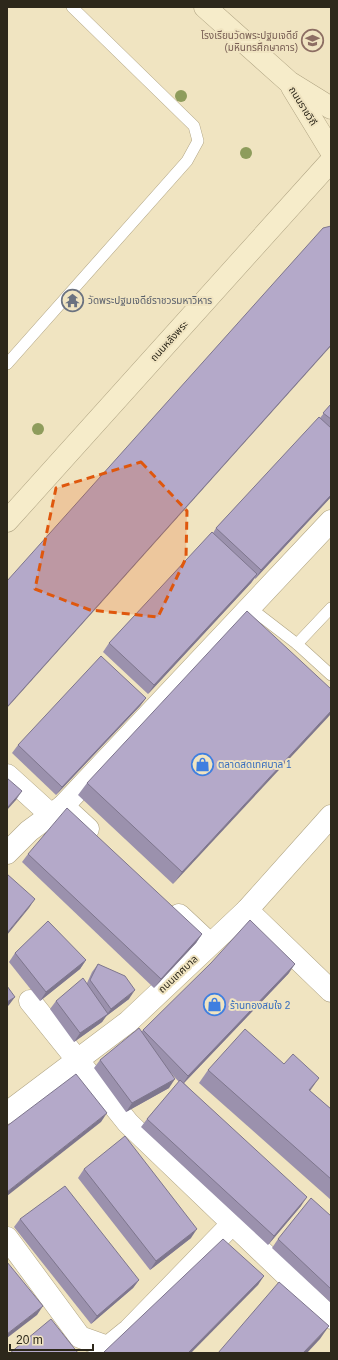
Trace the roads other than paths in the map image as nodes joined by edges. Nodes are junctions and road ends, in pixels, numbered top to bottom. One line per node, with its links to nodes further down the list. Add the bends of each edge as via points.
1 (72, 7): 7 (lane, via 194,126 198,141 187,161)
2 (205, 7): 3 (main road)
3 (289, 82): 4 (main road, ถนนราชวิถี); 5 (main road, ถนนราชวิถี)
4 (331, 108)
5 (331, 151)
6 (331, 161): 8 (main road, ถนนหลังพระ)
7 (7, 364)
8 (7, 521)
9 (331, 521): 10 (street)
10 (249, 607): 12 (lane); 15 (street)
11 (331, 608): 12 (lane)
12 (297, 644): 13 (lane)
13 (331, 675)
14 (7, 774): 15 (street)
15 (57, 810): 17 (street); 18 (street, via 28,831)
16 (331, 816): 20 (street, ถนนเทศบาล)
17 (103, 843)
18 (7, 853)
19 (165, 902): 21 (street)
20 (246, 910): 21 (street, ถนนเทศบาล); 22 (street)
21 (210, 944): 24 (street, ถนนเทศบาล, via 128,1022)
22 (331, 991)
23 (30, 1002): 24 (street)
24 (76, 1059): 25 (street, ถนนเทศบาล); 26 (street, via 128,1123)
25 (7, 1113)
26 (232, 1224): 27 (street, via 130,1330 108,1347 80,1337); 28 (street)
27 (7, 1238)
28 (331, 1318)

